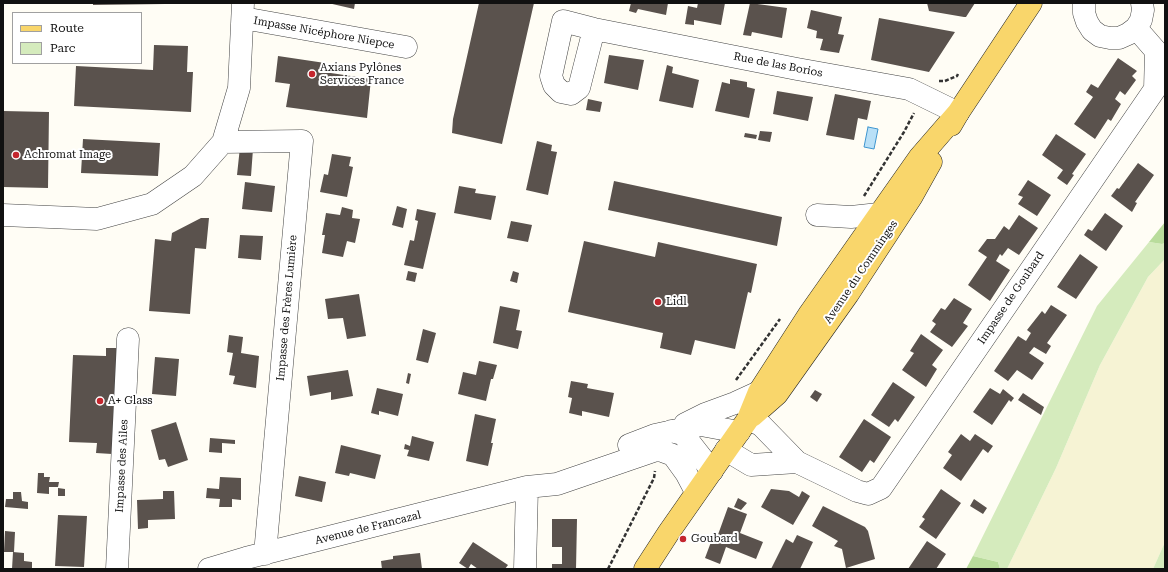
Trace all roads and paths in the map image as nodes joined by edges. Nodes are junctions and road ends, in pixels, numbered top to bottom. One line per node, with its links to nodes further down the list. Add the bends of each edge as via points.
1 (1032, 3): 8 (main road, Avenue du Comminges)
2 (1084, 3): 5 (street, via 1087,22 1100,36 1119,38)
3 (1142, 3): 5 (street, via 1141,20)
4 (243, 11): 7 (street, Impasse Nicéphore Niepce); 9 (street, via 239,88)
5 (1136, 28): 19 (street, Impasse de Goubard, via 1156,51 1154,89 885,483 877,491 868,494)
6 (594, 29): 8 (street, Rue de las Borios, via 909,89)
7 (406, 47)
8 (958, 113): 10 (main road, Avenue du Comminges, via 919,158); 15 (main road, Avenue du Comminges, via 912,196 848,294 777,394)
9 (223, 142): 11 (street, via 193,176 152,204 97,219); 23 (street, Impasse des Frères Lumière, via 302,141)
10 (879, 214): 12 (street, via 851,217); 14 (main road, Avenue du Comminges)
11 (3, 215)
12 (817, 215)
13 (128, 339): 24 (street, Impasse des Ailes)
14 (759, 392): 15 (main road, Avenue du Comminges); 16 (street, Avenue de Francazal, via 705,414)
15 (744, 426): 16 (street, Avenue de Francazal, via 701,425); 18 (main road, Avenue du Comminges); 19 (street, Impasse de Goubard, via 761,425)
16 (672, 431): 20 (street, via 683,434); 21 (street, Avenue de Francazal, via 550,473)
17 (656, 450): 21 (street, Avenue de Francazal, via 557,484); 22 (street, via 673,455); 27 (path, via 654,478)
18 (726, 450): 19 (street, Impasse de Goubard, via 751,465); 20 (main road, Avenue du Comminges)
19 (797, 462)
20 (712, 471): 22 (main road, Avenue du Comminges)
21 (527, 487): 23 (street, Avenue de Francazal); 26 (street)
22 (696, 492): 28 (main road, Avenue du Comminges)
23 (265, 554): 25 (street, Avenue de Francazal)
24 (117, 569)
25 (208, 569)
26 (525, 569)
27 (608, 569)
28 (645, 569)

